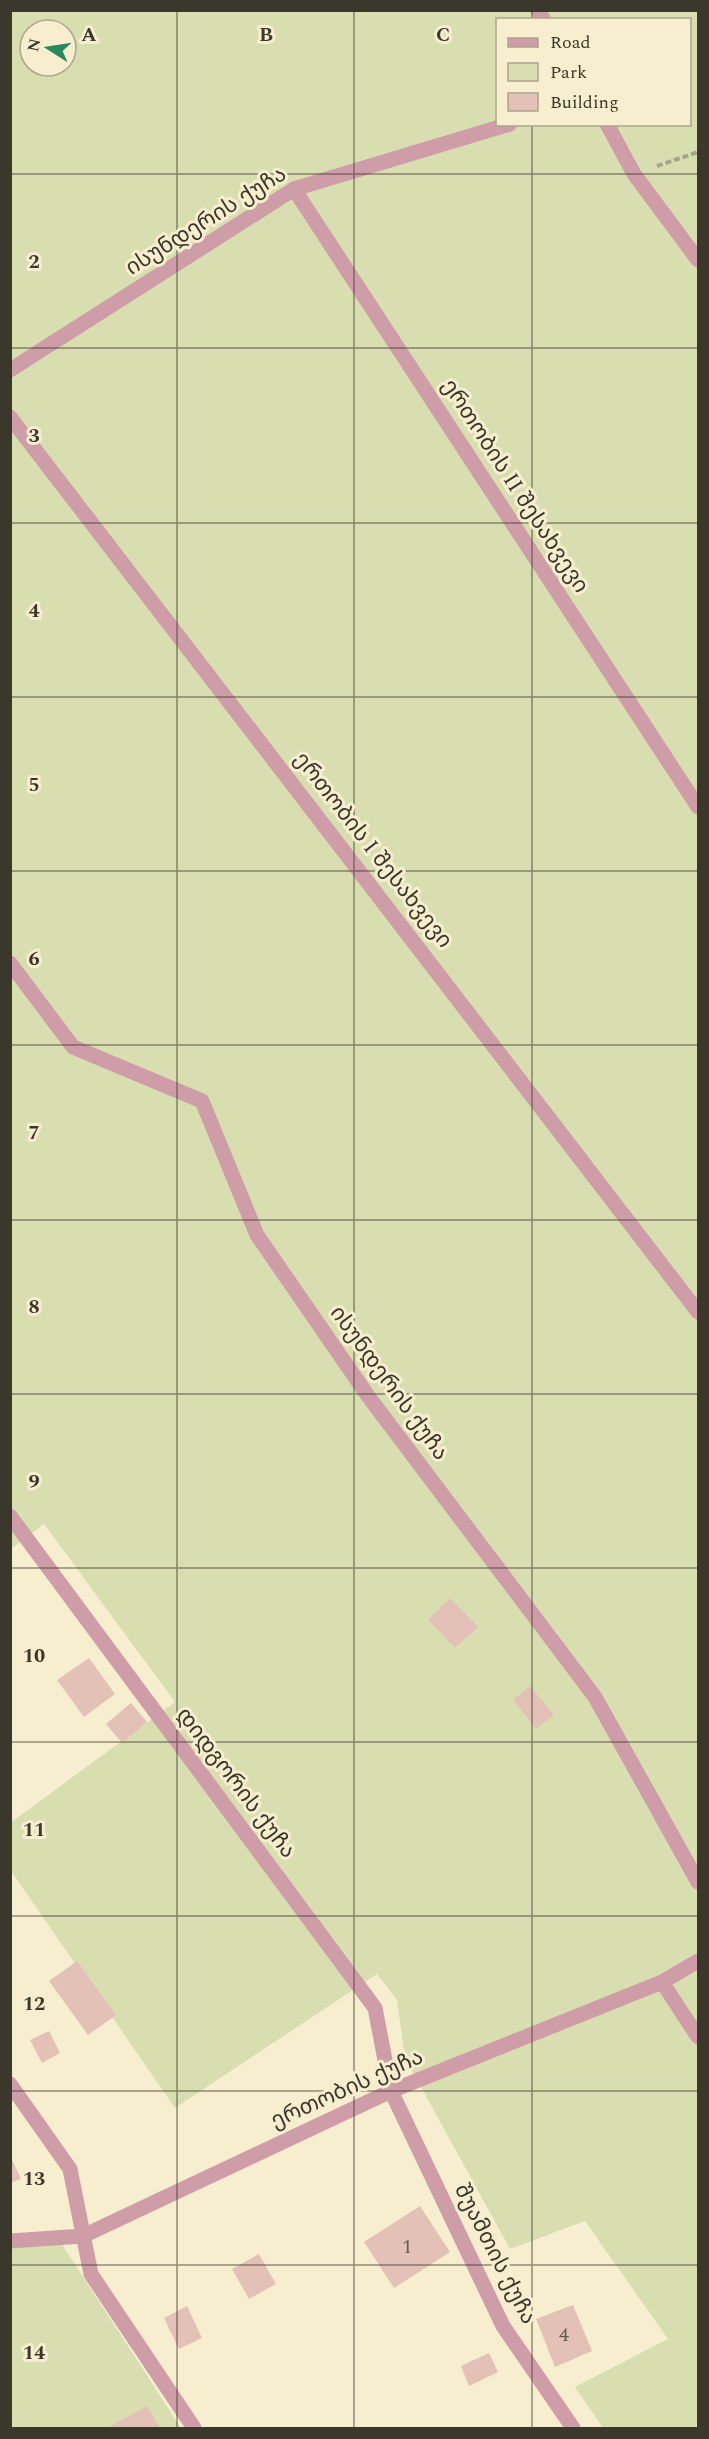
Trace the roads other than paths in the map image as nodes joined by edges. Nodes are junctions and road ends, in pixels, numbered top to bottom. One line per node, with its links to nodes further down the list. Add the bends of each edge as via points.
1 (503, 126): 3 (street, ისუნდერის ქუჩა)
2 (608, 126): 4 (street, via 634,174)
3 (294, 189): 5 (street, ისუნდერის ქუჩა); 7 (street, ერთობის II შესახვევი)
4 (699, 260)
5 (10, 370)
6 (10, 417): 9 (street, ერთობის I შესახვევი)
7 (699, 807)
8 (10, 963): 11 (street, ისუნდერის ქუჩა, via 73,1047 202,1101 257,1235 369,1396 595,1697)
9 (699, 1312)
10 (10, 1516): 16 (street, დიდგორის ქუჩა, via 375,2008)
11 (699, 1882)
12 (699, 1961): 13 (street, ერთობის ქუჩა)
13 (662, 1982): 14 (street); 16 (street, ერთობის ქუჩა)
14 (699, 2037)
15 (10, 2084): 17 (street, via 70,2169)
16 (391, 2091): 17 (street, ერთობის ქუჩა); 20 (street, შუამთის ქუჩა, via 503,2326)
17 (83, 2236): 18 (street, ერთობის ქუჩა); 19 (street, via 91,2274)
18 (10, 2241)
19 (194, 2428)
20 (573, 2428)

